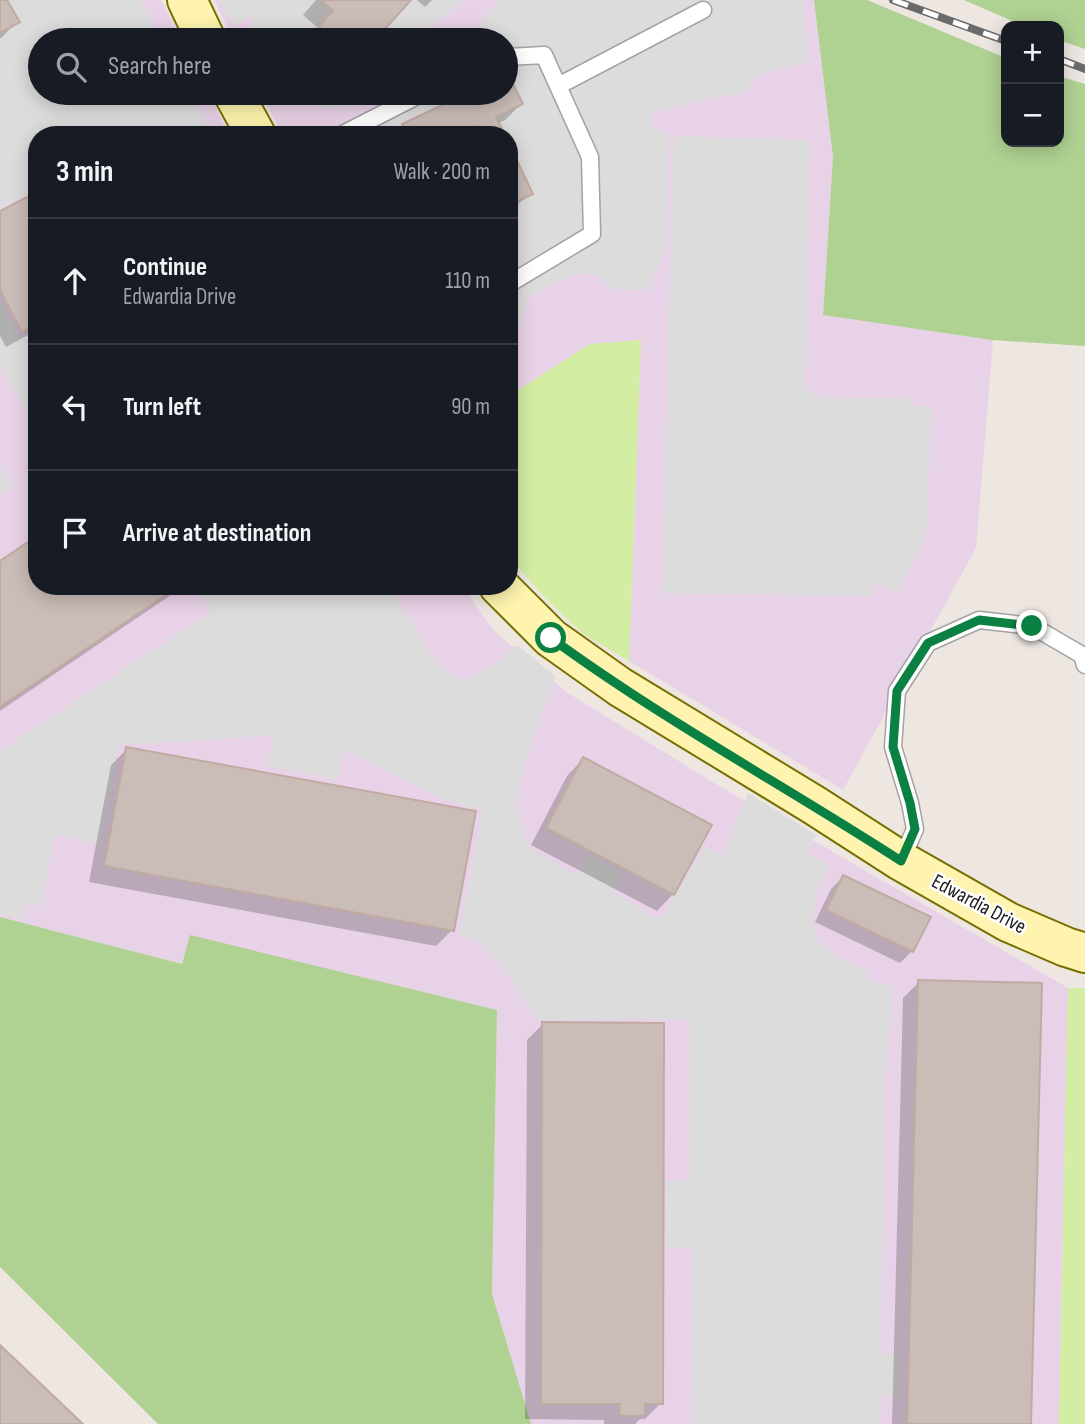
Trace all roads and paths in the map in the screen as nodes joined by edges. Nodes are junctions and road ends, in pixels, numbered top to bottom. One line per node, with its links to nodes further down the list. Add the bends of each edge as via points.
1 (187, 0): 3 (main road)
2 (703, 10): 5 (lane)
3 (200, 28)
4 (518, 56): 5 (lane, via 544,55)
5 (558, 86): 10 (lane, via 590,157 592,234)
6 (240, 105): 8 (main road)
7 (400, 105): 9 (lane)
8 (251, 126)
9 (359, 126)
10 (518, 279)
11 (508, 595): 13 (main road, Edwardia Drive, via 551,638 586,664)
12 (1085, 665): 13 (lane, via 1082,655 1032,626 979,620 928,643 897,691 893,747 915,829)
13 (901, 861): 14 (main road, Edwardia Drive, via 1008,922 1066,947)
14 (1084, 948)

